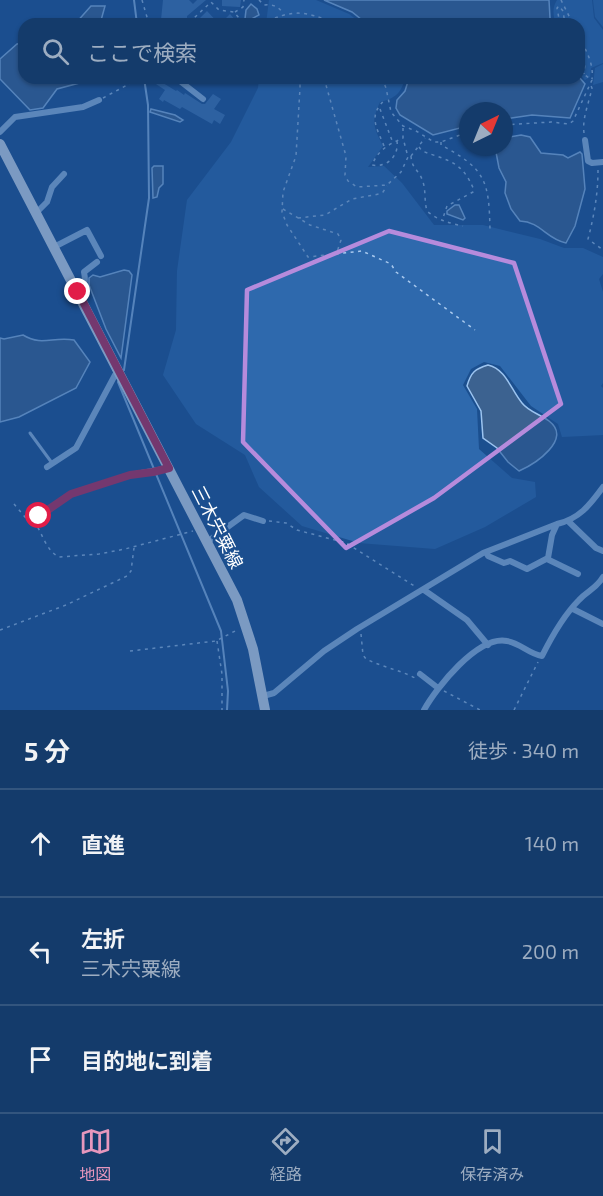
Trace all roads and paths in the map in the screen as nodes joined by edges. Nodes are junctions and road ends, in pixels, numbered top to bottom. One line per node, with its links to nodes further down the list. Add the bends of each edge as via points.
1 (142, 0): 7 (path)
2 (244, 0): 5 (path, via 243,8)
3 (259, 0): 6 (path, via 277,7)
4 (561, 0): 14 (path)
5 (234, 12): 8 (path, via 219,10 211,2); 9 (path)
6 (282, 14): 10 (path); 11 (path, via 300,12)
7 (147, 18)
8 (194, 18)
9 (239, 18)
10 (274, 18)
11 (322, 18)
12 (559, 18): 13 (path, via 559,6)
13 (564, 18)
14 (570, 18)
15 (585, 49): 17 (path, via 591,58)
16 (585, 76): 17 (path)
17 (592, 80): 23 (path)
18 (129, 84): 26 (path)
19 (184, 84): 24 (street)
20 (300, 84): 45 (path, via 296,156 283,192)
21 (326, 84): 44 (path, via 346,156 348,181 357,187)
22 (385, 84): 25 (path)
23 (590, 85): 28 (path, via 578,114 569,124); 34 (path, via 583,124)
24 (203, 99)
25 (387, 99): 27 (path); 29 (path, via 391,112)
26 (99, 100): 30 (street, via 83,107 15,117)
27 (379, 109): 37 (path); 38 (path, via 375,125)
28 (513, 124)
29 (403, 126): 32 (path); 33 (path)
30 (0, 132)
31 (459, 135): 36 (path)
32 (403, 138): 35 (path); 41 (path)
33 (426, 138): 36 (path); 39 (path)
34 (585, 140): 42 (street, via 588,161)
35 (397, 141): 37 (path); 38 (path, via 396,155 390,162 374,166)
36 (441, 142): 50 (path, via 474,165 485,183)
37 (393, 143): 38 (path)
38 (384, 147)
39 (419, 147): 41 (path); 48 (path, via 458,165 474,189 447,206)
40 (2, 151): 46 (main road, 三木宍粟線)
41 (410, 156): 44 (path); 48 (path, via 424,184 427,211)
42 (600, 162): 52 (path, via 588,239)
43 (64, 174): 46 (street)
44 (387, 185): 47 (path, via 379,194 352,199 325,215)
45 (282, 208): 47 (path); 53 (path, via 287,225 308,257)
46 (36, 213): 51 (main road, 三木宍粟線)
47 (298, 218): 53 (path, via 338,234 341,240)
48 (442, 221): 49 (path)
49 (463, 226)
50 (490, 230)
51 (54, 248): 54 (main road, 三木宍粟線); 54 (street, via 87,230 99,259 84,272 84,286)
52 (603, 250)
53 (337, 253): 55 (path, via 362,251 386,260 396,272)
54 (78, 292): 56 (main road, 三木宍粟線)
55 (475, 330)
56 (119, 372): 58 (street, via 76,448); 59 (main road, 三木宍粟線)
57 (30, 433): 58 (lane)
58 (50, 465)
59 (169, 468): 60 (street); 67 (main road, 三木宍粟線)
60 (130, 475): 63 (path, via 71,494)
61 (603, 487): 65 (street, via 587,509)
62 (14, 504): 63 (path, via 31,524)
63 (34, 521): 69 (path, via 55,556)
64 (263, 521): 68 (street, via 244,514); 75 (path, via 286,523 297,530 346,543)
65 (568, 521): 66 (street); 70 (street)
66 (557, 524): 71 (street); 72 (street)
67 (200, 528): 68 (main road, 三木宍粟線); 69 (path)
68 (207, 542): 78 (main road, 三木宍粟線)
69 (134, 547): 80 (path, via 127,576)
70 (603, 551)
71 (486, 552): 72 (street, via 504,563 510,561 527,569); 75 (street)
72 (547, 559): 73 (street)
73 (578, 574)
74 (603, 577): 76 (street)
75 (423, 591): 79 (street); 82 (street, via 467,620)
76 (573, 609): 77 (street); 84 (street)
77 (603, 624)
78 (247, 627): 81 (path); 88 (main road, 三木宍粟線)
79 (358, 628): 86 (path, via 366,659); 88 (street, via 274,693)
80 (0, 630)
81 (216, 640): 83 (path); 89 (path)
82 (488, 645): 84 (street, via 508,641); 87 (street, via 463,662)
83 (130, 651)
84 (542, 656): 93 (path)
85 (420, 674): 86 (street)
86 (428, 681): 87 (street)
87 (438, 688): 91 (street); 92 (path)
88 (263, 696): 90 (main road, 三木宍粟線)
89 (222, 710)
90 (265, 710)
91 (424, 710)
92 (480, 710)
93 (514, 710)

